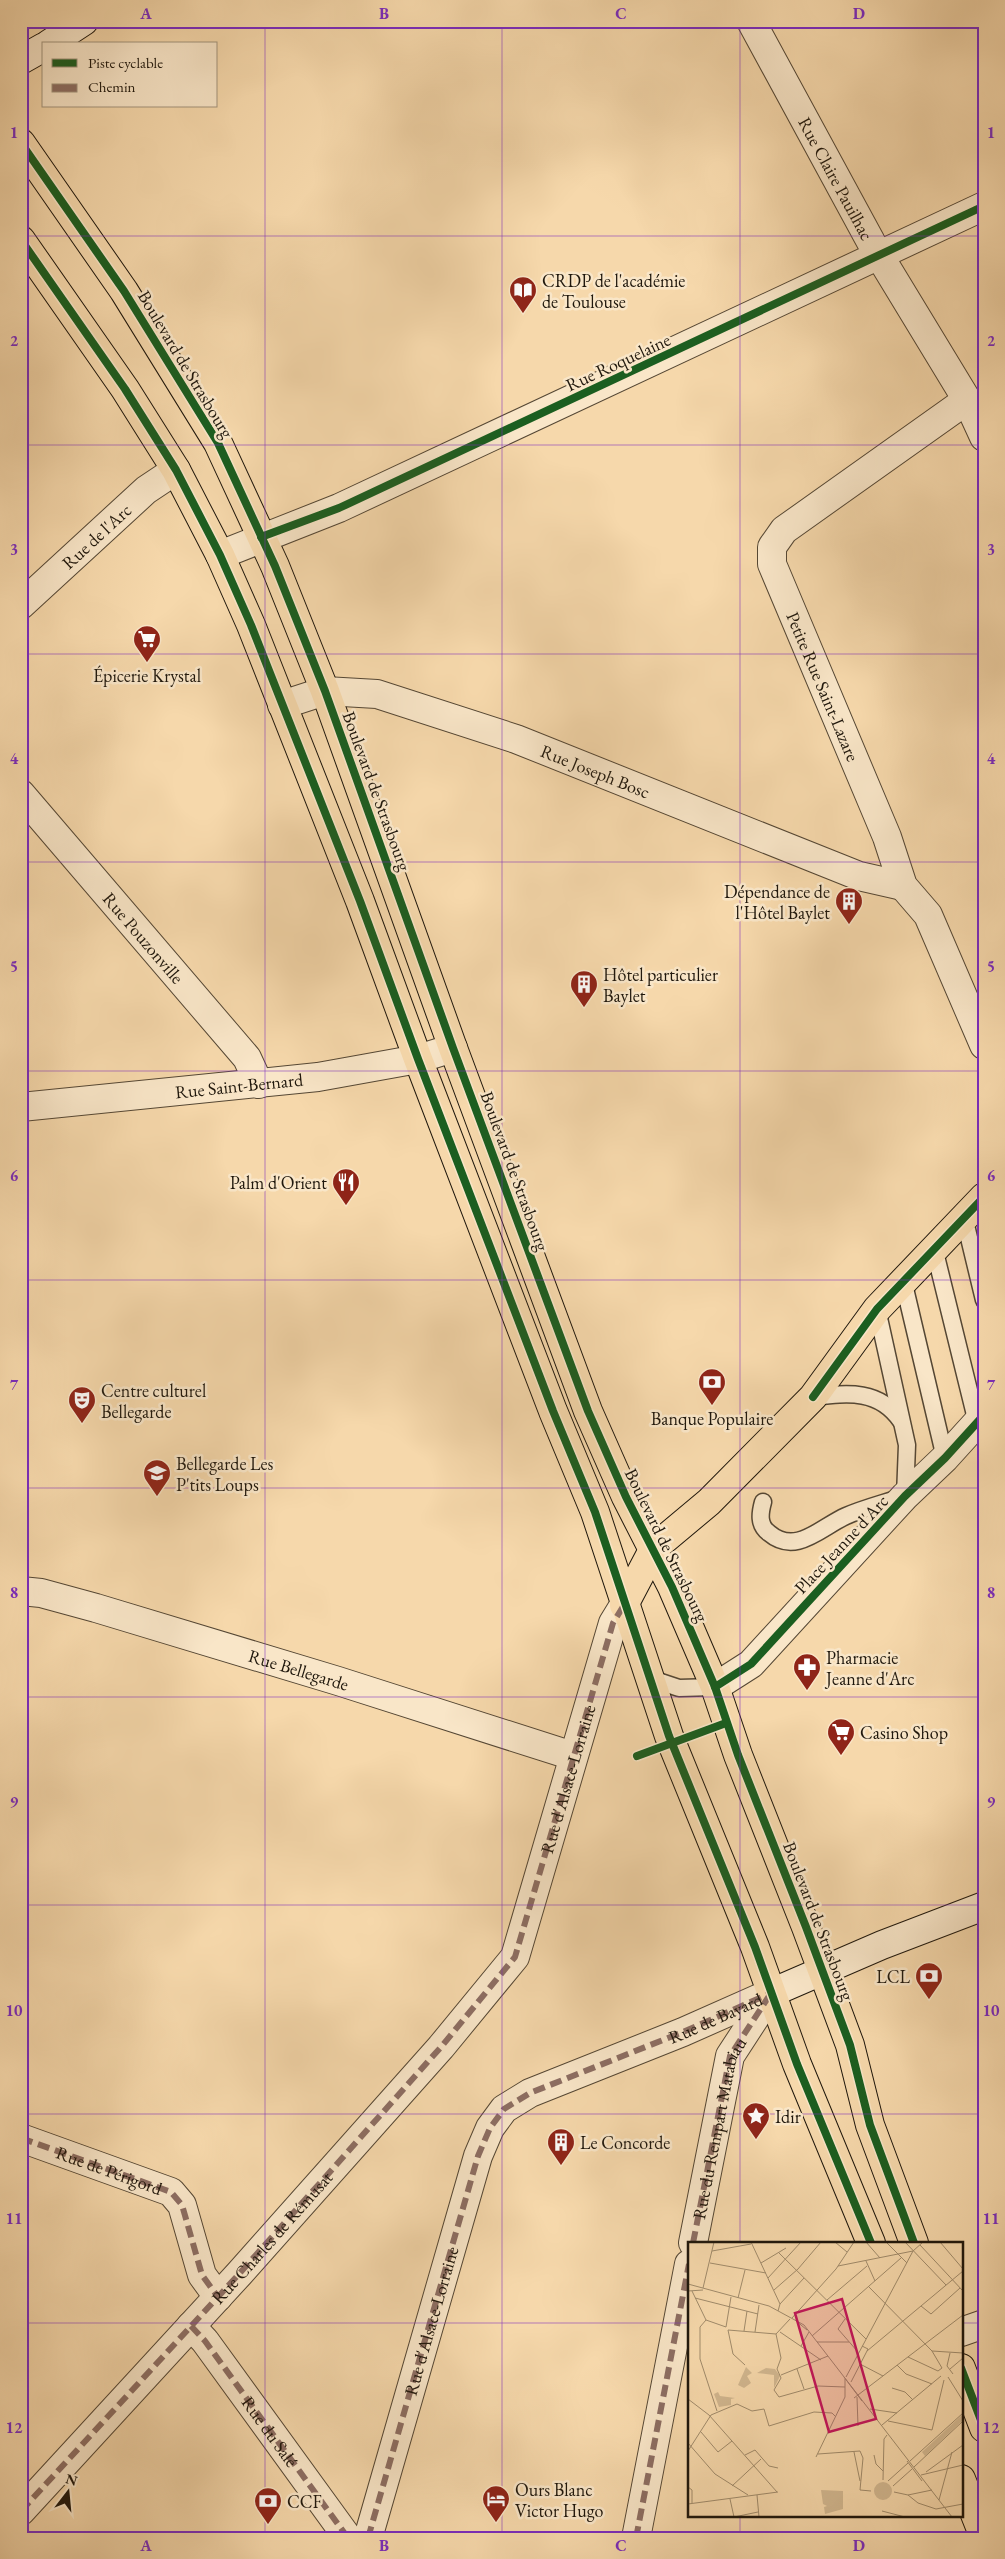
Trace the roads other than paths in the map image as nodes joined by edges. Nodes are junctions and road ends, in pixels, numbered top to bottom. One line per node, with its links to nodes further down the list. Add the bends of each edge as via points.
1 (84, 21): 3 (street)
2 (751, 21): 9 (street, Rue Claire Pauilhac)
3 (51, 42)
4 (42, 48): 5 (street)
5 (21, 60)
6 (21, 143): 13 (main road, Boulevard de Strasbourg, via 120,285 218,443)
7 (984, 206): 9 (street, Rue Roquelaine)
8 (21, 240): 12 (main road, via 125,389)
9 (880, 256): 10 (street, Rue Claire Pauilhac); 13 (street, Rue Roquelaine, via 339,508)
10 (967, 400): 11 (street, Rue Claire Pauilhac); 19 (street, Petite Rue Saint-Lazare, via 784,530 772,547 772,564 887,837)
11 (984, 437)
12 (176, 470): 14 (main road); 15 (street, Rue de l'Arc, via 146,490)
13 (261, 537): 14 (street, Rue Roquelaine); 16 (main road, Boulevard de Strasbourg)
14 (220, 555): 17 (main road)
15 (21, 606)
16 (325, 691): 17 (street, Rue Joseph Bosc); 19 (street, Rue Joseph Bosc, via 376,694 507,736 859,876); 21 (main road, Boulevard de Strasbourg)
17 (282, 705): 22 (main road)
18 (21, 794): 23 (street, Rue Pouzonville, via 247,1058)
19 (903, 886): 20 (street, Petite Rue Saint-Lazare, via 928,915)
20 (984, 1045)
21 (453, 1048): 22 (street, Rue Saint-Bernard); 37 (main road, Boulevard de Strasbourg, via 588,1411 626,1497)
22 (418, 1059): 23 (street, Rue Saint-Bernard); 39 (main road, via 594,1512)
23 (259, 1084): 24 (street, Rue Saint-Bernard)
24 (21, 1107)
25 (984, 1197): 26 (main road)
26 (964, 1217): 27 (main road); 29 (lane)
27 (934, 1248): 28 (main road); 32 (lane)
28 (903, 1280): 30 (main road); 34 (lane)
29 (984, 1300)
30 (877, 1309): 31 (main road); 33 (lane)
31 (813, 1397): 33 (lane, via 841,1394 873,1397 891,1406); 37 (main road, via 710,1502)
32 (980, 1419): 34 (street, Place Jeanne d'Arc)
33 (904, 1425): 35 (lane, via 907,1445)
34 (945, 1458): 35 (street, Place Jeanne d'Arc)
35 (905, 1496): 36 (lane, via 844,1516 810,1538 792,1542 775,1538 765,1530 759,1516); 41 (street, Place Jeanne d'Arc, via 751,1664)
36 (762, 1502)
37 (654, 1548): 39 (main road, Boulevard de Strasbourg); 41 (main road, Boulevard de Strasbourg)
38 (21, 1591): 42 (street, Rue Bellegarde, via 41,1593 115,1614)
39 (624, 1605): 40 (main road); 42 (street, Rue d'Alsace-Lorraine, via 613,1623)
40 (649, 1678): 41 (lane, via 679,1688); 46 (main road)
41 (715, 1687): 45 (main road, Boulevard de Strasbourg, via 738,1755)
42 (573, 1756): 44 (street, Rue d'Alsace-Lorraine)
43 (984, 1906): 45 (street, Rue de Bayard)
44 (515, 1957): 53 (street, Rue Charles de Rémusat, via 441,2047)
45 (823, 1970): 46 (street, Rue de Bayard); 51 (main road, Boulevard de Strasbourg, via 850,2046 870,2125)
46 (771, 1993): 47 (street, Rue de Bayard, via 530,2093); 49 (street, Rue du Rempart Matabiau, via 730,2056); 50 (main road)
47 (504, 2109): 63 (street, Rue d'Alsace-Lorraine, via 490,2128 478,2156)
48 (21, 2138): 53 (street, Rue de Périgord, via 171,2192 182,2205 202,2275)
49 (693, 2242)
50 (871, 2242)
51 (914, 2242)
52 (688, 2269): 64 (street)
53 (218, 2297): 55 (street, Rue Charles de Rémusat)
54 (984, 2324): 56 (street)
55 (192, 2326): 60 (street, Rue Charles de Rémusat); 62 (street, Rue du Salé)
56 (962, 2332)
57 (962, 2371): 58 (main road)
58 (984, 2428)
59 (962, 2482): 61 (main road)
60 (21, 2511)
61 (984, 2537)
62 (348, 2538)
63 (368, 2538)
64 (636, 2538)

